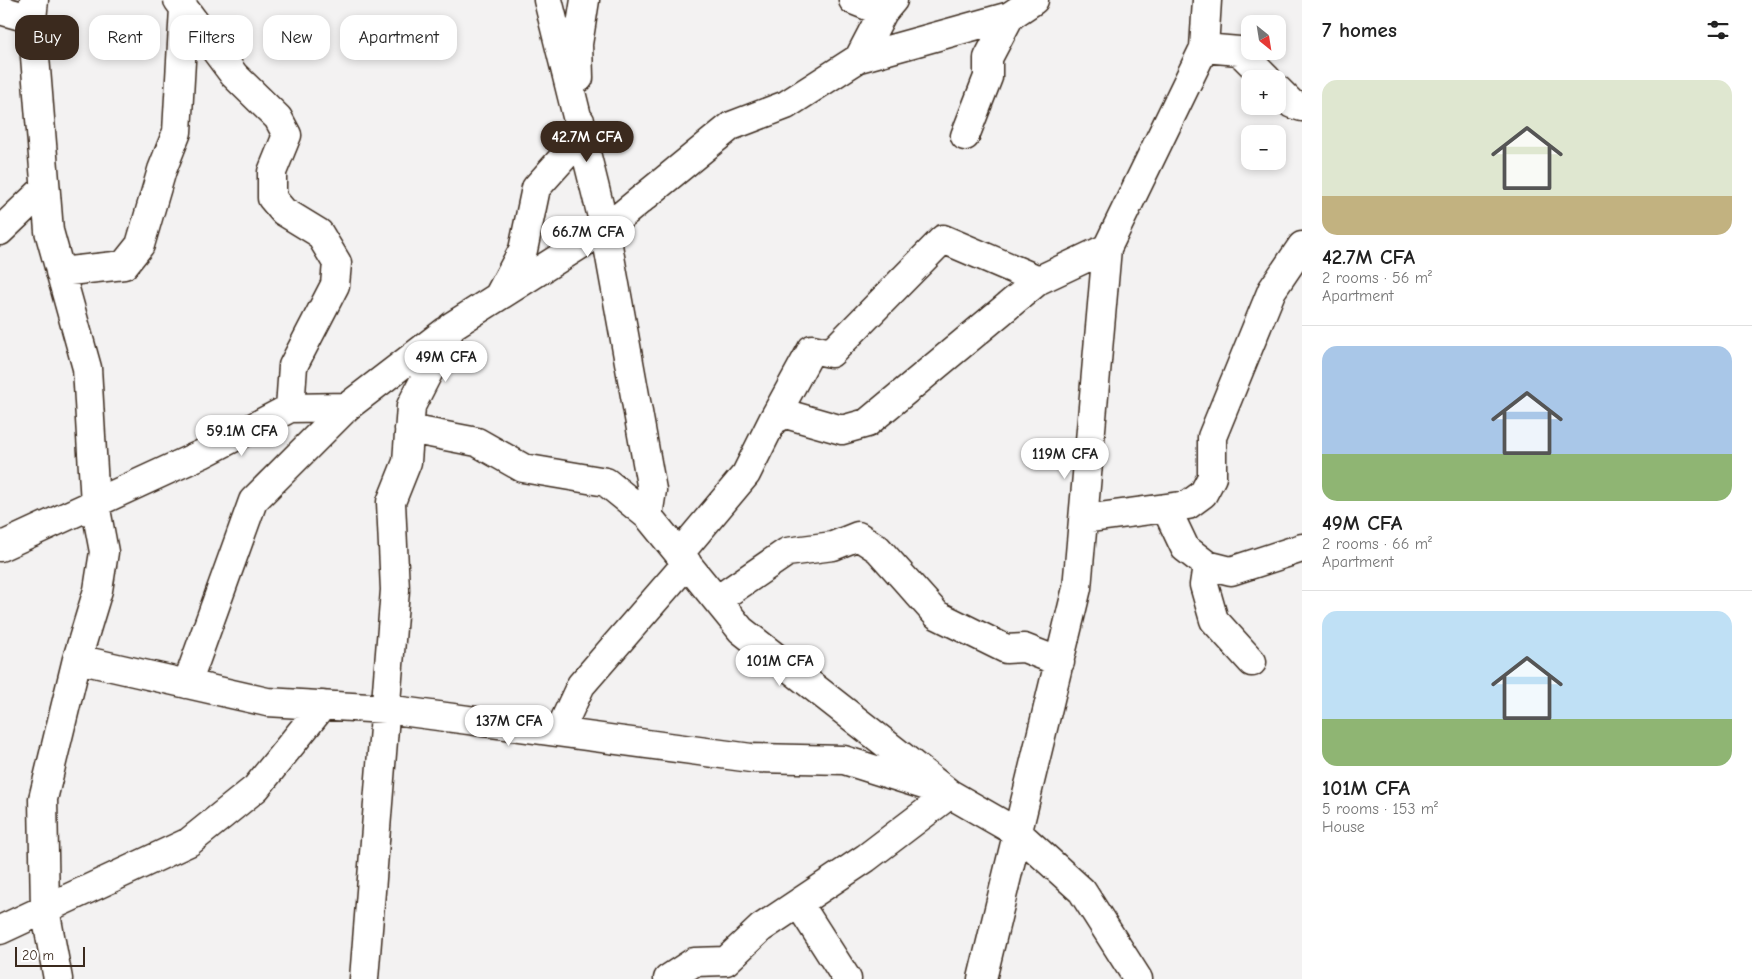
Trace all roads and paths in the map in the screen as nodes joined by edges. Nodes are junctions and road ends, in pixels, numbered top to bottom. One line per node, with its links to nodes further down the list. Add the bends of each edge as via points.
1 (548, 0): 16 (street)
2 (585, 0): 16 (street, via 578,44)
3 (854, 0): 7 (street)
4 (1034, 0): 10 (street)
5 (1208, 0): 11 (street)
6 (181, 4): 23 (street, via 177,132 140,245 124,265); 28 (street, via 234,75 278,118 287,135 272,172 272,198 283,211 319,233 337,263 335,285 293,366)
7 (888, 6): 12 (street)
8 (0, 10): 9 (street)
9 (33, 10): 18 (street)
10 (1010, 16): 12 (street); 17 (street, via 988,58 988,76)
11 (1204, 48): 13 (street, via 1239,51); 22 (street)
12 (858, 58): 20 (street, via 786,105 731,126)
13 (1258, 70)
14 (1286, 98): 15 (street)
15 (1302, 108)
16 (580, 129): 20 (street); 25 (street, via 570,150 536,188 523,250)
17 (965, 136)
18 (45, 188): 19 (street); 23 (street, via 49,231)
19 (3, 221)
20 (605, 229): 25 (street); 33 (street, via 652,490)
21 (1302, 246): 32 (street, via 1272,290 1212,437 1212,476 1203,494 1188,505)
22 (1107, 248): 24 (street); 34 (street)
23 (60, 272): 31 (street, via 87,368)
24 (1039, 280): 29 (street, via 867,423 842,430 786,414); 29 (street, via 943,239 831,353 812,349)
25 (498, 296): 26 (street)
26 (452, 326): 27 (street); 30 (street, via 411,406)
27 (348, 407): 28 (street); 43 (street, via 254,501)
28 (290, 408): 31 (street)
29 (773, 420): 37 (street, via 746,474)
30 (409, 429): 33 (street, via 476,442 522,468 606,482); 45 (street, via 407,462 391,502 395,590)
31 (95, 504): 35 (street); 40 (street, via 104,552 98,590)
32 (1166, 508): 34 (street); 38 (street, via 1186,548)
33 (648, 516): 37 (street)
34 (1084, 519): 41 (street, via 1078,588)
35 (0, 547)
36 (1302, 548): 38 (street, via 1231,571)
37 (683, 559): 39 (street); 46 (street, via 581,685)
38 (1208, 565): 42 (street, via 1204,585 1214,620)
39 (717, 600): 41 (street, via 788,552 833,546 858,536 878,549 937,615 1006,648 1024,648); 47 (street, via 742,630)
40 (77, 659): 43 (street); 50 (street, via 42,799)
41 (1060, 662): 48 (street)
42 (1252, 662)
43 (187, 684): 44 (street, via 267,702)
44 (323, 705): 45 (street); 50 (street, via 256,788 189,842)
45 (386, 709): 46 (street); 53 (street)
46 (559, 732): 47 (street, via 751,758 844,760)
47 (950, 794): 48 (street); 49 (street)
48 (1018, 833): 56 (street); 57 (street, via 1082,891)
49 (799, 904): 54 (street, via 761,928 726,961 694,962); 55 (street)
50 (44, 909): 51 (street); 52 (street)
51 (0, 930)
52 (58, 979)
53 (364, 979)
54 (668, 979)
55 (847, 979)
56 (982, 979)
57 (1138, 979)

